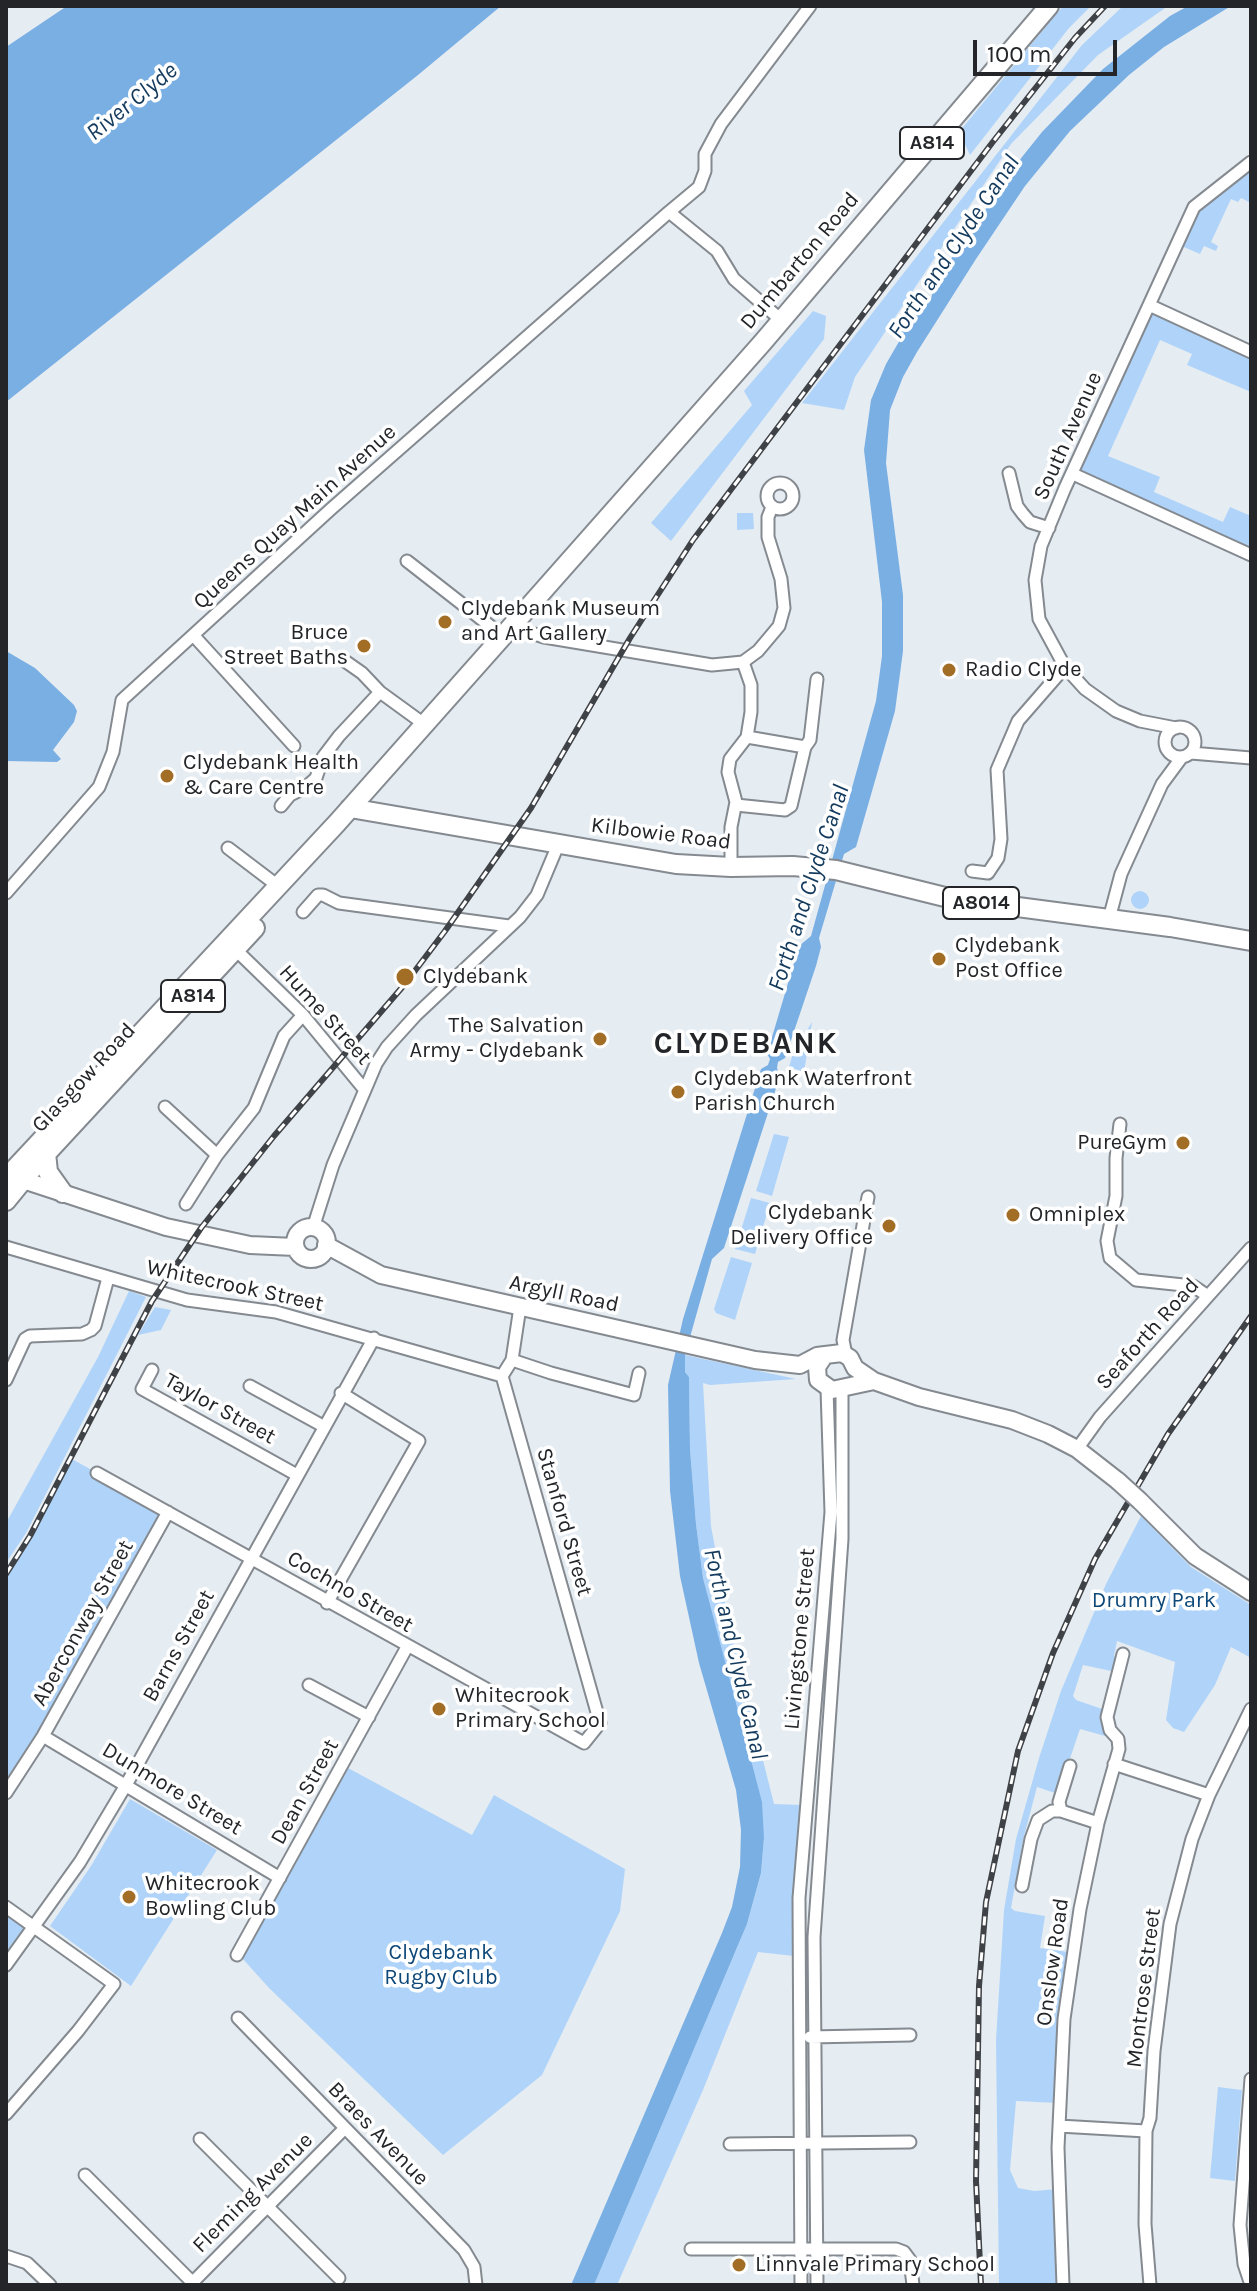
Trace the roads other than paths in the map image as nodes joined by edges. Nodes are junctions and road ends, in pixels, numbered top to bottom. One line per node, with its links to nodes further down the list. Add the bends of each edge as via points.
1 (810, 6): 4 (street, Queens Quay Main Avenue, via 721,124 705,154 699,187)
2 (1049, 6): 6 (main road, Dumbarton Road / A814)
3 (1251, 162): 5 (street, South Avenue, via 1194,207)
4 (669, 212): 6 (street, via 717,251 734,279); 15 (street, Queens Quay Main Avenue)
5 (1149, 305): 7 (street); 9 (street, South Avenue)
6 (781, 320): 14 (main road, Dumbarton Road / A814)
7 (1251, 352)
8 (1009, 473): 11 (street, via 1017,506 1030,522)
9 (1073, 474): 11 (street, South Avenue); 12 (street)
10 (772, 507): 17 (street, via 768,537 784,608 779,626)
11 (1049, 528): 18 (street, South Avenue, via 1035,580 1039,619)
12 (1251, 555)
13 (407, 561): 14 (street)
14 (513, 630): 17 (street, via 712,665); 22 (main road, Dumbarton Road / A814); 35 (main road, Dumbarton Road / A814)
15 (194, 636): 26 (street); 41 (street, Queens Quay Main Avenue, via 122,700 113,752 99,787)
16 (342, 659): 20 (street)
17 (743, 662): 25 (street, via 751,685)
18 (1065, 667): 21 (street, South Avenue, via 1085,689); 39 (street, via 1018,721 997,770 998,858 988,873)
19 (817, 679): 28 (street)
20 (380, 692): 22 (street); 34 (street, via 323,757 316,778)
21 (1140, 721): 23 (street, South Avenue); 27 (street, South Avenue)
22 (424, 724): 35 (main road, Dumbarton Road / A814)
23 (1176, 728): 24 (street); 27 (street, via 1169,733)
24 (1193, 736): 29 (street); 30 (street, via 1194,745)
25 (747, 737): 28 (street); 33 (street, via 730,759)
26 (294, 746)
27 (1167, 746): 30 (street); 32 (street)
28 (805, 747): 33 (street, via 791,806 785,810)
29 (1221, 754): 30 (street); 31 (street)
30 (1186, 755): 32 (street)
31 (1251, 758)
32 (1162, 784): 43 (street, via 1121,874)
33 (736, 805): 38 (street)
34 (281, 806)
35 (355, 809): 36 (main road, Kilbowie Road / A8014); 40 (main road, Glasgow Road / A814); 46 (main road, Glasgow Road / A814)
36 (558, 845): 38 (main road, Kilbowie Road / A8014); 44 (street, via 537,895)
37 (228, 848): 40 (street)
38 (731, 867): 43 (main road, Kilbowie Road / A8014, via 855,873 949,898)
39 (972, 871)
40 (278, 886): 46 (main road, Glasgow Road / A814)
41 (6, 893)
42 (303, 912): 44 (street, via 323,895 339,903)
43 (1109, 919): 45 (main road, Kilbowie Road / A8014)
44 (509, 926): 48 (street, via 387,1047)
45 (1251, 941)
46 (231, 945): 47 (street, Hume Street); 51 (main road, Glasgow Road / A814); 53 (main road, Glasgow Road / A814)
47 (303, 1015): 48 (street, Hume Street); 52 (street, via 284,1036 254,1108)
48 (364, 1089): 58 (street)
49 (165, 1107): 52 (street)
50 (1120, 1124): 64 (street, via 1107,1241 1110,1258 1136,1280 1193,1286)
51 (46, 1153): 53 (main road, Glasgow Road / A814); 54 (main road, via 48,1172)
52 (217, 1155): 57 (street)
53 (11, 1176): 54 (street); 56 (main road, Glasgow Road / A814)
54 (63, 1193): 61 (street, via 180,1230 250,1245)
55 (868, 1197): 67 (street)
56 (6, 1201)
57 (186, 1204)
58 (313, 1228): 59 (street, via 323,1234); 61 (street, via 297,1235)
59 (326, 1245): 61 (street, via 320,1256 309,1259); 65 (street, Argyll Road, via 381,1275)
60 (6, 1247): 63 (street, Whitecrook Street)
61 (295, 1247)
62 (1251, 1248): 64 (street, Seaforth Road)
63 (108, 1278): 66 (street, Whitecrook Street, via 187,1300 276,1312); 74 (street, via 95,1326 82,1334 25,1339)
64 (1208, 1296): 80 (street, Seaforth Road)
65 (520, 1307): 68 (street); 69 (street, Argyll Road, via 755,1360)
66 (374, 1338): 73 (street, Whitecrook Street); 78 (street, Barns Street)
67 (840, 1354): 69 (street, Argyll Road, via 817,1356); 72 (street, via 817,1367); 75 (street); 77 (street, via 854,1378)
68 (512, 1360): 71 (street, via 634,1395); 73 (street)
69 (800, 1365): 72 (street, Argyll Road)
70 (152, 1370): 82 (street, Taylor Street, via 142,1389)
71 (639, 1373)
72 (817, 1374): 77 (street, via 818,1380)
73 (502, 1376): 95 (street, Stanford Street, via 600,1723)
74 (6, 1380)
75 (874, 1381): 77 (street); 80 (street, via 1012,1420)
76 (250, 1386): 79 (street)
77 (839, 1388): 111 (street, Livingstone Street, via 800,1881); 112 (street, Livingstone Street, via 842,1539 814,1937)
78 (341, 1393): 79 (street, Barns Street); 88 (street, via 419,1441)
79 (323, 1426): 82 (street, Barns Street)
80 (1077, 1449): 86 (street, bridge, via 1195,1556)
81 (97, 1473): 83 (street, Cochno Street)
82 (297, 1475): 84 (street, Barns Street)
83 (168, 1512): 84 (street, Cochno Street); 94 (street, Aberconway Street)
84 (251, 1558): 88 (street, Cochno Street); 98 (street, Barns Street)
85 (1251, 1574): 86 (street)
86 (1233, 1579): 87 (street)
87 (1251, 1592)
88 (327, 1603): 89 (street, Cochno Street)
89 (407, 1647): 93 (street, Dean Street); 95 (street, Cochno Street)
90 (1123, 1654): 96 (street, Onslow Road, via 1107,1717 1119,1744)
91 (309, 1685): 93 (street)
92 (1251, 1709): 100 (street, Montrose Street)
93 (369, 1717): 103 (street, Dean Street)
94 (43, 1736): 98 (street, Dunmore Street); 99 (street, Aberconway Street)
95 (584, 1743)
96 (1114, 1764): 100 (street); 102 (street, Onslow Road)
97 (1070, 1766): 101 (street, via 1059,1798)
98 (126, 1785): 103 (street, Dunmore Street); 106 (street, Barns Street)
99 (6, 1793)
100 (1209, 1795): 117 (street, Montrose Street, via 1186,1857 1170,1924)
101 (1061, 1811): 102 (street); 104 (street, via 1038,1820)
102 (1098, 1823): 115 (street, Onslow Road, via 1067,1994)
103 (280, 1878): 107 (street, Dean Street)
104 (1022, 1886)
105 (6, 1907): 106 (street)
106 (35, 1927): 108 (street, Barns Street); 114 (street, via 114,1984)
107 (237, 1955)
108 (6, 1965)
109 (238, 2018): 116 (street, Braes Avenue)
110 (910, 2035): 112 (street)
111 (799, 2037): 112 (street); 120 (street, Livingstone Street)
112 (814, 2037): 121 (street, Livingstone Street)
113 (1251, 2079): 138 (street, via 1240,2225)
114 (6, 2114)
115 (1059, 2126): 117 (street); 136 (street, Onslow Road)
116 (344, 2129): 124 (street, Fleming Avenue); 132 (street, Braes Avenue, via 464,2250)
117 (1146, 2131): 137 (street, Montrose Street)
118 (200, 2139): 124 (street)
119 (910, 2142): 121 (street)
120 (800, 2143): 121 (street); 122 (street); 126 (street, Livingstone Street)
121 (816, 2143): 127 (street, Livingstone Street)
122 (730, 2144)
123 (85, 2175): 130 (street)
124 (268, 2206): 129 (street); 130 (street, Fleming Avenue)
125 (691, 2249): 126 (street)
126 (801, 2249): 127 (street); 133 (street, Livingstone Street)
127 (816, 2249): 134 (street, Livingstone Street); 135 (street, via 896,2249 910,2260)
128 (6, 2256): 131 (street, via 27,2263)
129 (339, 2278)
130 (192, 2284)
131 (50, 2285)
132 (476, 2285)
133 (801, 2285)
134 (817, 2285)
135 (913, 2285)
136 (1063, 2285)
137 (1150, 2285)
138 (1251, 2285)

